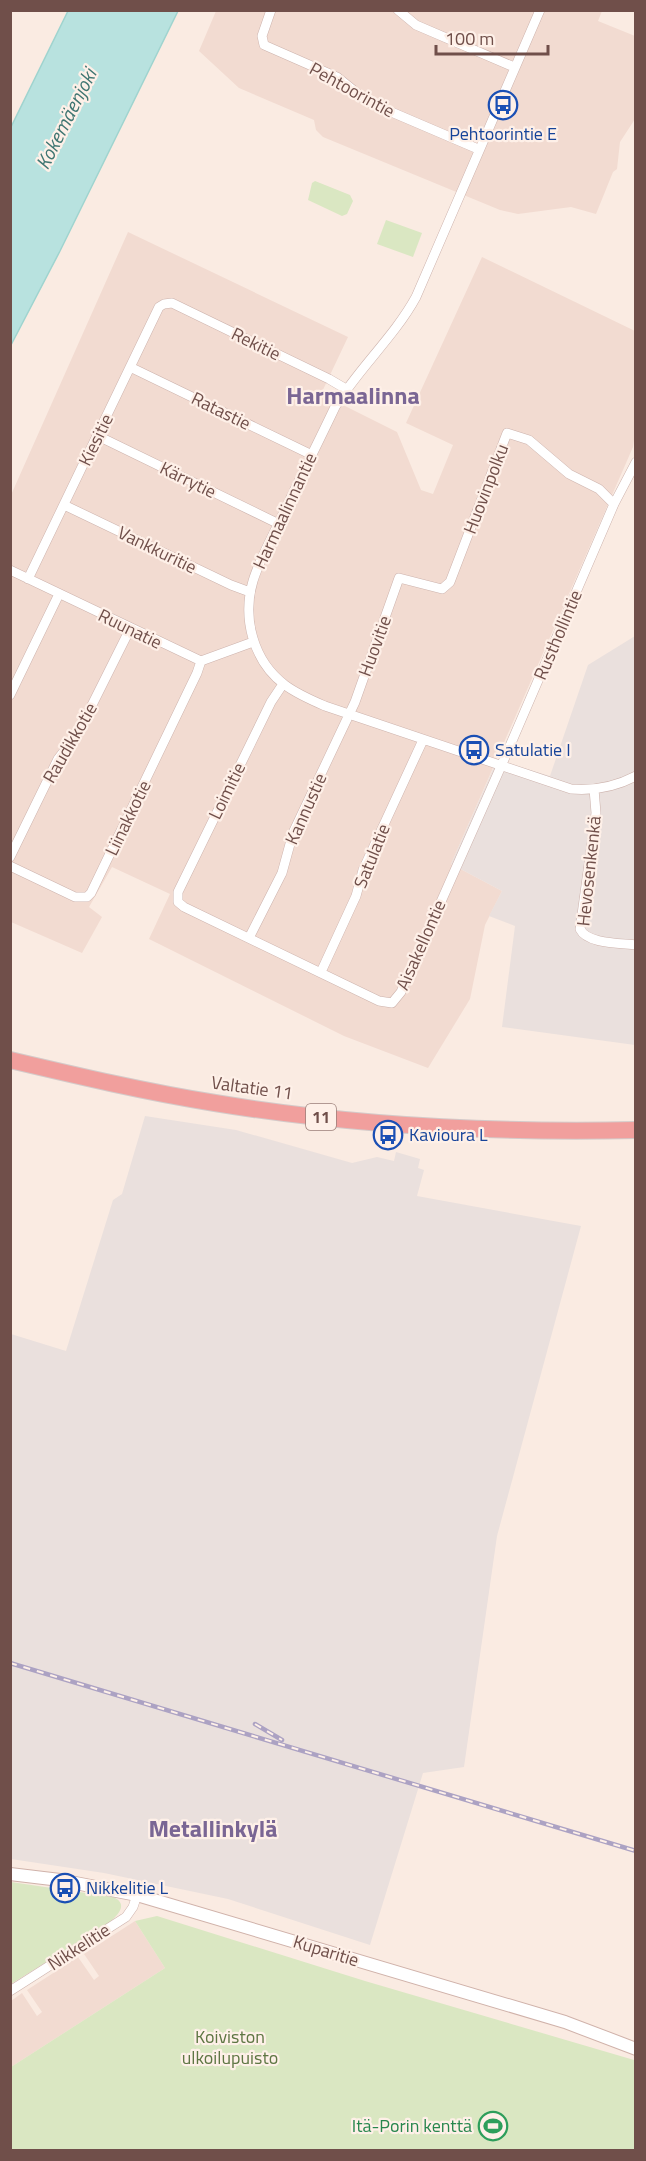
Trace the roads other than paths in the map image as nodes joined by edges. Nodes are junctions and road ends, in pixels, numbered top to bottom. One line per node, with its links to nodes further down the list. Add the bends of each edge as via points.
1 (271, 10): 5 (street, Pehtoorintie, via 261,41 270,49 337,77 368,102)
2 (398, 10): 4 (street, via 416,25)
3 (540, 10): 4 (street, Harmaalinnantie)
4 (514, 67): 5 (street, Harmaalinnantie)
5 (478, 149): 8 (street, Harmaalinnantie, via 416,297 397,328)
6 (164, 304): 7 (street, Kiesitie); 8 (street, Rekitie, via 172,303)
7 (130, 367): 9 (street, Kiesitie); 10 (street, Ratastie)
8 (346, 389): 10 (street, Harmaalinnantie)
9 (98, 436): 13 (street, Kiesitie); 14 (street, Kärrytie)
10 (312, 455): 14 (street, Harmaalinnantie)
11 (636, 462): 12 (street, Rusthollintie)
12 (614, 504): 16 (street, Huovinpolku, via 598,489 569,474 529,440 507,433 450,582 435,589); 27 (street, Rusthollintie)
13 (64, 505): 17 (street, Kiesitie); 18 (street, Vankkuritie)
14 (279, 524): 18 (street, Harmaalinnantie)
15 (10, 570): 17 (street, Ruunatie)
16 (399, 578): 25 (street, Huovitie)
17 (28, 579): 19 (street, Ruunatie)
18 (250, 592): 21 (street, Harmaalinnantie, via 249,628)
19 (59, 594): 20 (street, Ruunatie); 24 (street)
20 (130, 629): 22 (street, Ruunatie); 30 (street, Raudikkotie, via 78,733 58,759)
21 (253, 642): 22 (street); 23 (street, Harmaalinnantie)
22 (201, 661): 31 (street, Liinakkotie, via 91,893 75,897)
23 (283, 684): 25 (street, Harmaalinnantie, via 304,697); 32 (street, Loimitie, via 178,892)
24 (10, 695)
25 (350, 714): 26 (street, Harmaalinnantie); 33 (street, Kannustie, via 293,833 282,873)
26 (423, 740): 27 (street, Harmaalinnantie); 35 (street, Satulatie)
27 (500, 767): 29 (street, Harmaalinnantie, via 571,789); 35 (street, Aisakellontie, via 397,999 392,1003 379,1001)
28 (636, 776): 29 (street, Harmaalinnantie)
29 (594, 789): 34 (street, Hevosenkenkä, via 596,813 580,929 589,939)
30 (10, 857)
31 (10, 866)
32 (178, 902): 33 (street, Aisakellontie)
33 (249, 938): 35 (street, Aisakellontie)
34 (636, 945)
35 (321, 972)
36 (10, 1060): 37 (highway, Valtatie 11 / 11, via 215,1103 352,1121 499,1130)
37 (636, 1130)
38 (10, 1874): 39 (street, Kuparitie)
39 (137, 1895): 40 (street, Nikkelitie, via 126,1917); 41 (street, Kuparitie, via 565,2022)
40 (10, 1991)
41 (636, 2049)

